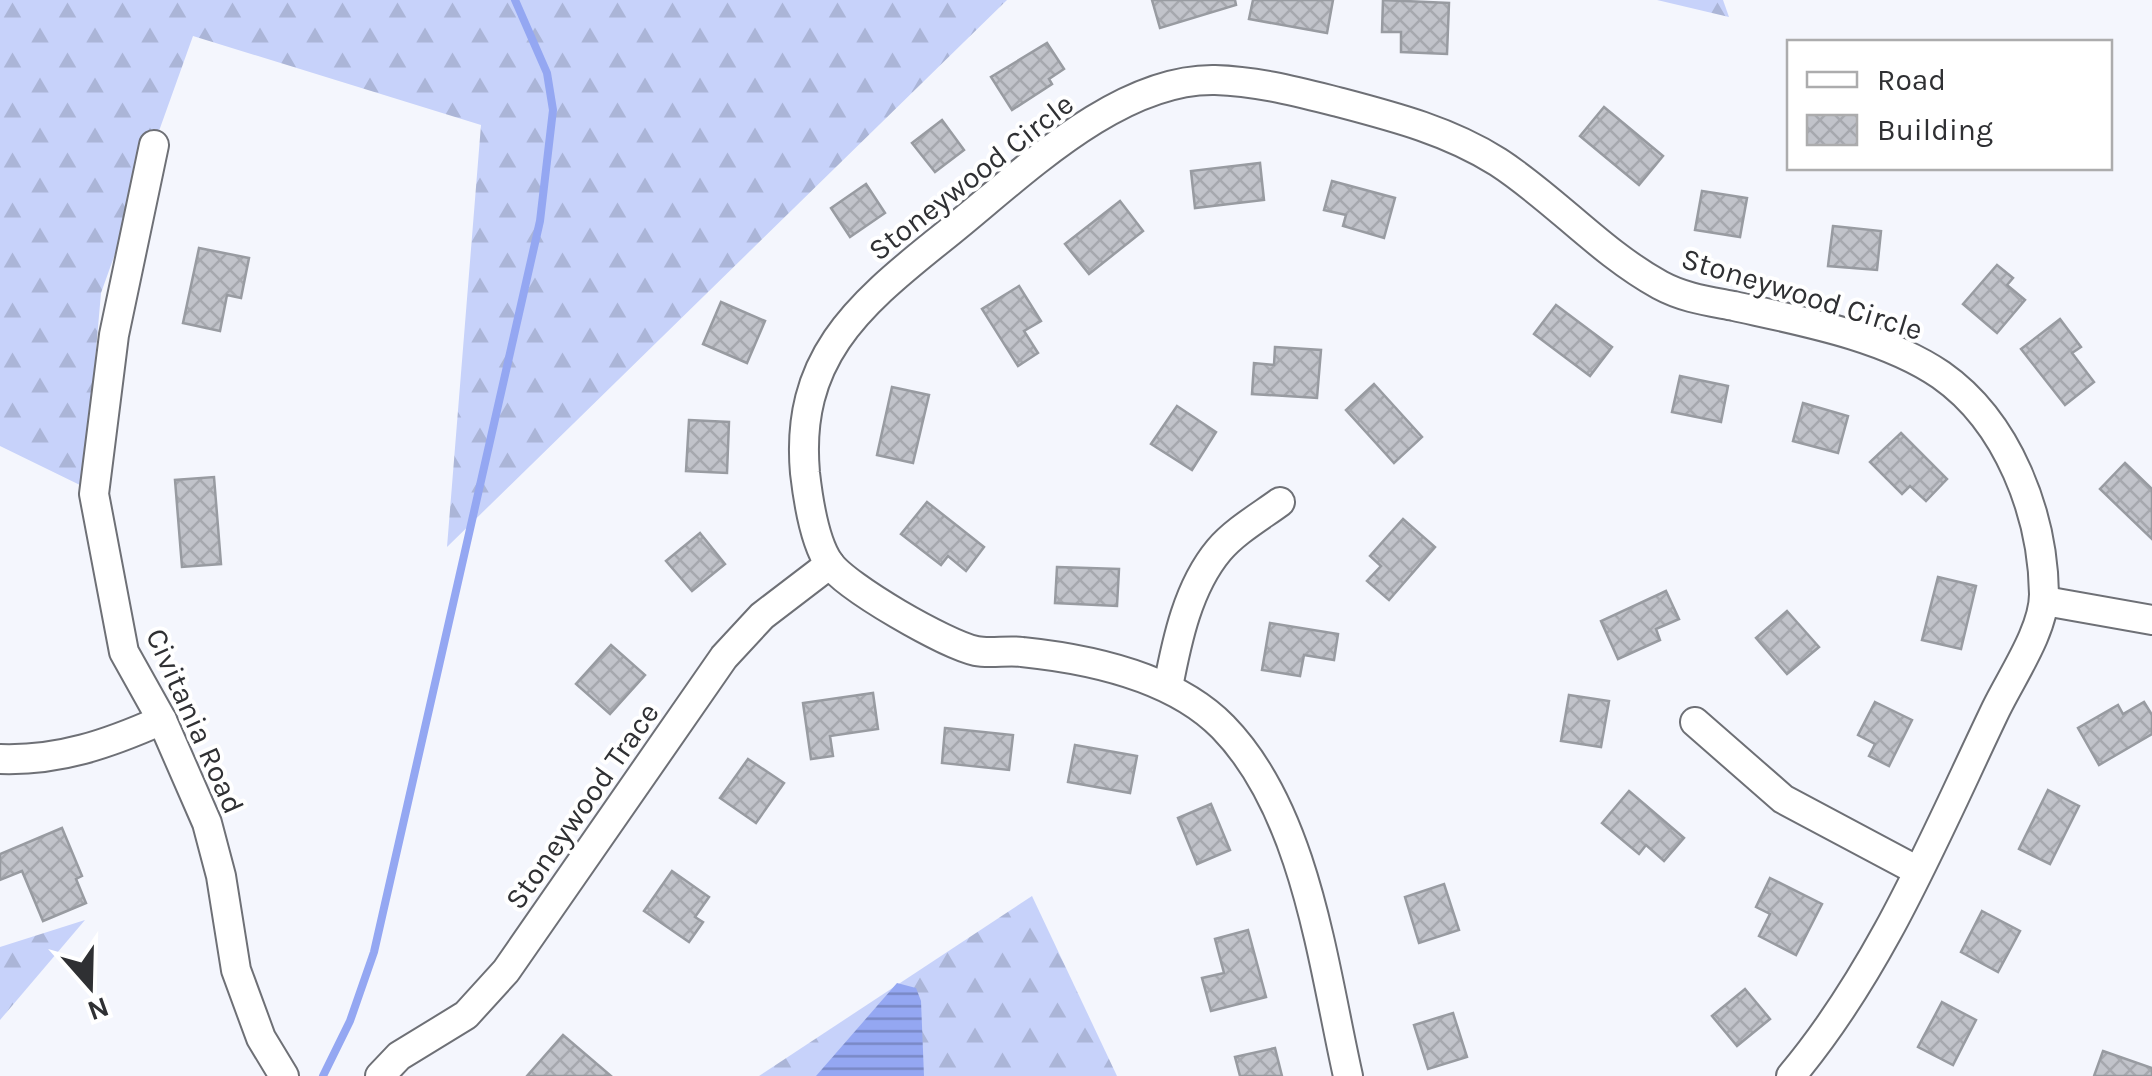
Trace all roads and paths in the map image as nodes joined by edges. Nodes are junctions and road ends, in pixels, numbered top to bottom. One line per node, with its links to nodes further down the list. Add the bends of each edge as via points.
1 (154, 145): 7 (street, Civitania Road, via 114,335 94,494 124,652)
2 (1280, 502): 6 (street, via 1220,548 1196,588)
3 (830, 564): 4 (street, Stoneywood Circle, via 810,504 803,434 824,354 839,332 886,283 1084,127 1151,92 1212,80 1296,92 1437,130 1508,169 1664,288 1812,325 1940,374 1988,420 2025,489); 6 (street, via 913,624 978,652 1018,651 1089,664); 12 (street, Stoneywood Trace, via 762,616 724,657 506,971 466,1015 399,1056)
4 (2045, 601): 5 (street); 10 (street)
5 (2152, 620)
6 (1168, 687): 13 (street, via 1221,724 1259,772 1289,836)
7 (162, 720): 9 (street, via 80,752); 11 (street, Civitania Road, via 206,822 248,1008)
8 (1695, 722): 10 (street, via 1783,799)
9 (0, 758)
10 (1918, 871): 14 (street, via 1859,981)
11 (284, 1076)
12 (380, 1076)
13 (1348, 1076)
14 (1791, 1076)

